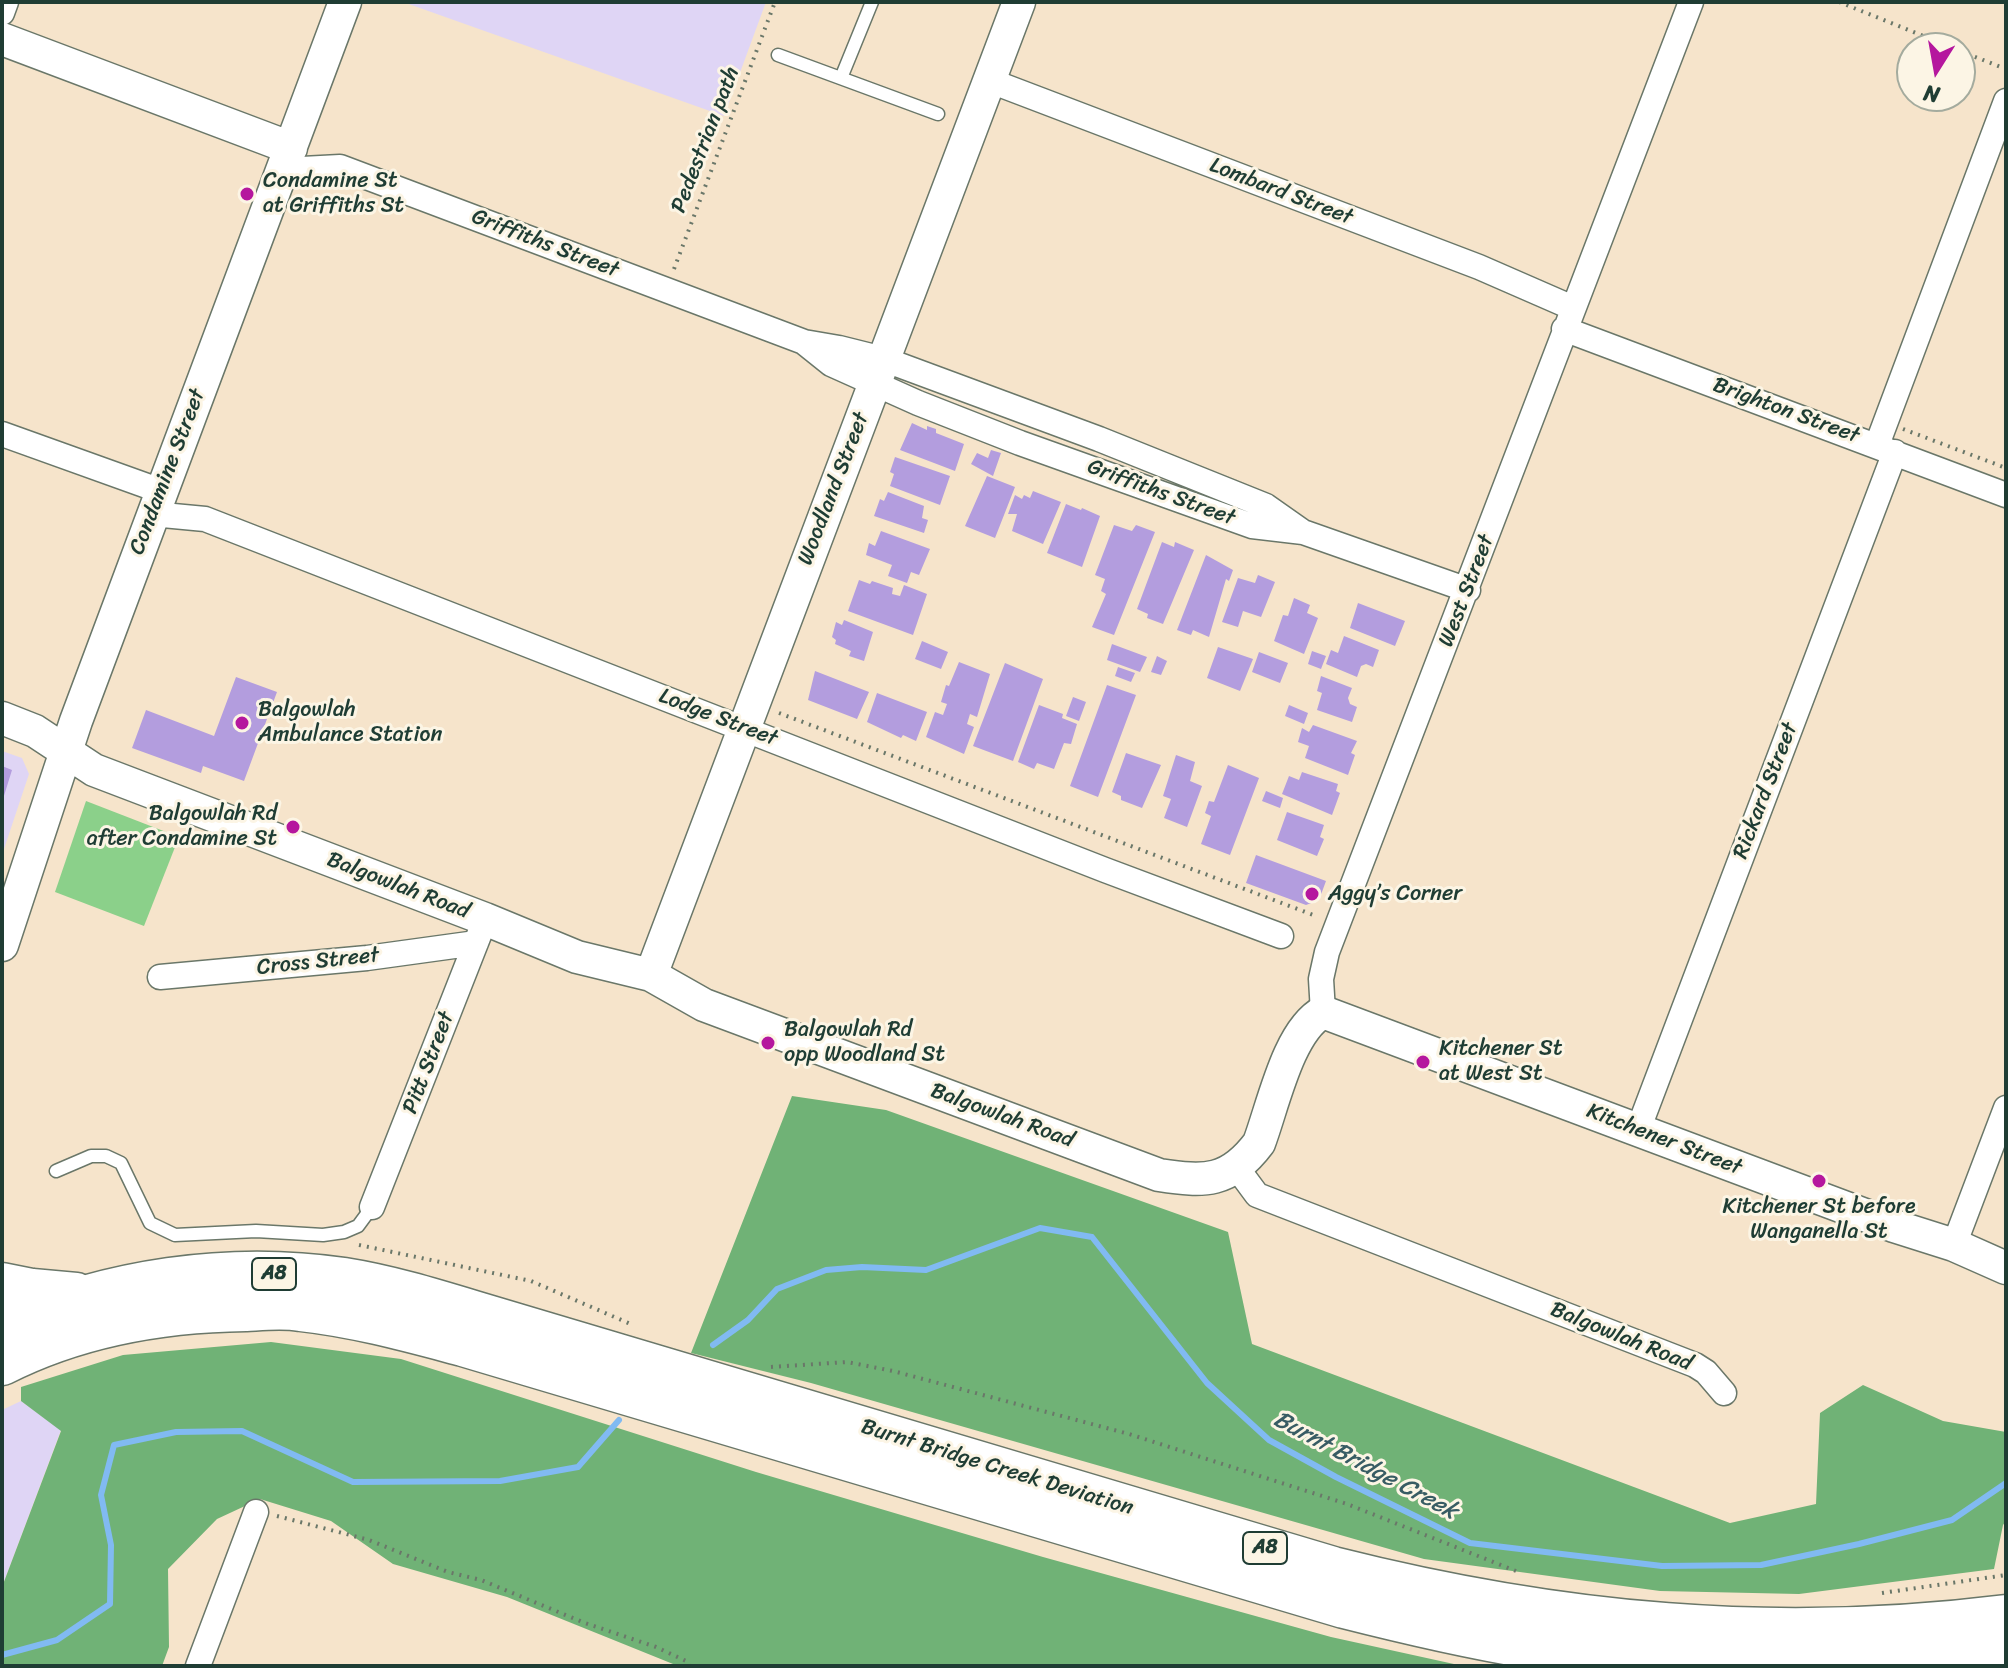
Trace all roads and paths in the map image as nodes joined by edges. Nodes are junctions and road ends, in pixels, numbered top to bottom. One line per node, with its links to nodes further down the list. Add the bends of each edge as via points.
1 (6, 2): 8 (street)
2 (345, 2): 18 (street, Condamine Street)
3 (775, 2): 19 (path, Pedestrian path)
4 (872, 2): 14 (lane)
5 (1019, 2): 15 (street, Woodland Street)
6 (1691, 2): 20 (street, West Street)
7 (1839, 2): 9 (path)
8 (2, 13)
9 (1913, 32)
10 (2, 39): 18 (street, Griffiths Street)
11 (778, 55): 14 (lane)
12 (1976, 57): 13 (path)
13 (2006, 69)
14 (841, 78): 17 (lane)
15 (988, 80): 20 (street, Lombard Street, via 1479,267); 21 (street, Woodland Street)
16 (2006, 101): 24 (street, Rickard Street)
17 (938, 114)
18 (287, 159): 19 (street, Griffiths Street, via 340,167); 27 (street, Condamine Street)
19 (666, 290): 21 (street, Griffiths Street, via 804,342 839,348)
20 (1568, 319): 24 (street, Brighton Street); 28 (street, West Street)
21 (879, 371): 28 (street, Griffiths Street, via 1099,439 1266,506 1303,532); 31 (street, Woodland Street)
22 (1896, 427): 25 (path)
23 (2, 434): 27 (street, Lodge Street)
24 (1886, 448): 26 (street, Brighton Street); 41 (street, Rickard Street)
25 (2006, 468)
26 (2006, 495)
27 (156, 502): 31 (street, Lodge Street); 32 (street, Condamine Street)
28 (1468, 590): 39 (street, West Street, via 1327,952 1321,979)
29 (778, 713): 33 (path, Lodge Street)
30 (2, 718): 32 (street, Balgowlah Road)
31 (744, 728): 35 (street, Lodge Street); 37 (street, Woodland Street)
32 (66, 751): 34 (street, Balgowlah Road, via 94,770); 36 (street, Condamine Street)
33 (1316, 916)
34 (480, 931): 37 (street, Balgowlah Road); 38 (street, Cross Street, via 367,958); 44 (street, Pitt Street)
35 (1281, 936)
36 (2, 945)
37 (651, 975): 42 (street, Balgowlah Road, via 704,1005 1159,1175 1192,1180)
38 (160, 977)
39 (1323, 1012): 41 (street, Kitchener Street); 42 (street, via 1293,1046 1259,1143)
40 (2006, 1108): 46 (street)
41 (1638, 1130): 46 (street, Kitchener Street)
42 (1237, 1168): 54 (street, Balgowlah Road, via 1257,1195 1695,1365)
43 (56, 1171): 44 (lane, via 91,1156 121,1163 150,1223 175,1235 323,1235 358,1226)
44 (372, 1207)
45 (360, 1244): 50 (path, via 531,1281)
46 (1954, 1245): 47 (street, Kitchener Street)
47 (2006, 1268)
48 (2, 1284): 49 (highway)
49 (89, 1295): 51 (highway, Burnt Bridge Creek Deviation / A8); 59 (highway, Burnt Bridge Creek Deviation / A8, via 161,1280 264,1274 343,1279 410,1293 1305,1560 1464,1599 1561,1615 1738,1630 1885,1629)
50 (632, 1325)
51 (2, 1327)
52 (2, 1364): 63 (highway, Burnt Bridge Creek Deviation / A8, via 46,1344 148,1317 201,1310 298,1309 355,1318 463,1345 1344,1607 1547,1650)
53 (761, 1368): 57 (path, via 847,1362 1129,1434 1347,1504)
54 (1724, 1393)
55 (256, 1512): 61 (street); 62 (path, via 369,1540 656,1647)
56 (2006, 1575): 58 (path)
57 (1531, 1577)
58 (1872, 1594)
59 (2006, 1616)
60 (2006, 1651): 64 (highway, via 1873,1665)
61 (198, 1666)
62 (690, 1666)
63 (1747, 1666)
64 (1769, 1666)

